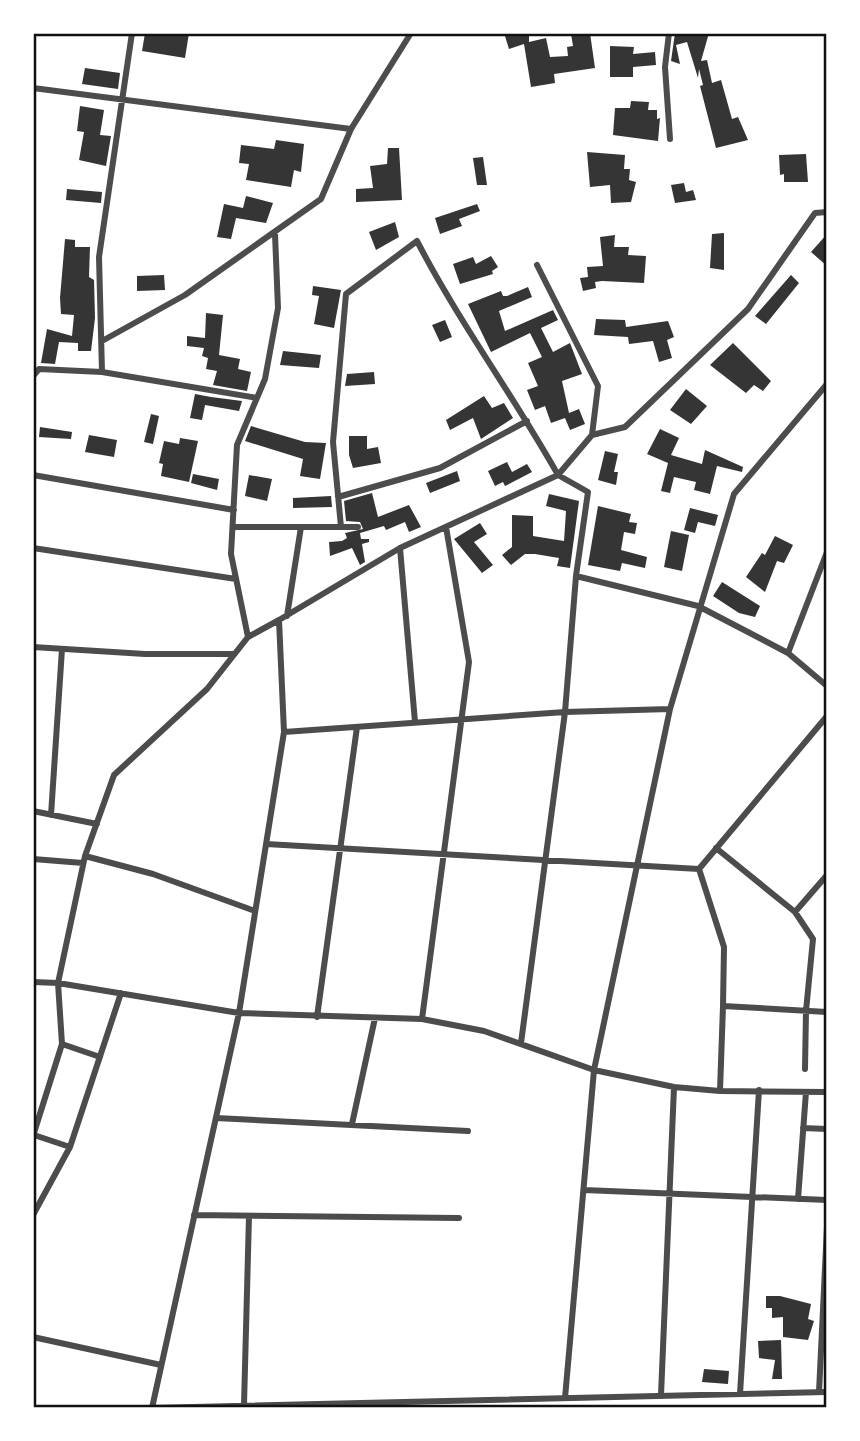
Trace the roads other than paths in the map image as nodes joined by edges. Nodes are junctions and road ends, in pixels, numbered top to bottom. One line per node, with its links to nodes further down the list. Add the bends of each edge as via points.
1 (132, 33): 5 (street)
2 (411, 33): 6 (street)
3 (669, 33): 7 (street, via 665,67)
4 (33, 88): 5 (street)
5 (123, 100): 6 (street); 11 (street, via 99,257)
6 (351, 130): 9 (street, via 321,200)
7 (670, 139)
8 (827, 212): 17 (street, via 815,212 748,309 678,377 625,427)
9 (275, 234): 11 (street, via 185,295); 15 (street, via 278,307 265,379)
10 (537, 265): 17 (street, via 598,386)
11 (102, 341): 12 (street)
12 (102, 372): 13 (street, via 39,369); 15 (street)
13 (33, 376)
14 (827, 384): 32 (street, via 734,494)
15 (257, 398): 21 (street, via 237,445)
16 (527, 421): 19 (street); 20 (street, via 440,468); 20 (street, via 445,294 417,241 346,295 333,442)
17 (592, 435): 19 (street)
18 (33, 475): 21 (street)
19 (558, 475): 26 (street); 30 (street, via 588,492)
20 (338, 497): 24 (street)
21 (234, 510): 22 (street)
22 (233, 527): 23 (street); 31 (street)
23 (301, 527): 24 (street); 33 (street)
24 (341, 527): 25 (street)
25 (358, 527)
26 (446, 527): 28 (street); 44 (street, via 469,662)
27 (33, 548): 31 (street)
28 (400, 548): 33 (street); 45 (street)
29 (827, 552): 39 (street)
30 (576, 576): 32 (street); 42 (street)
31 (236, 579): 35 (street)
32 (698, 606): 39 (street); 41 (street)
33 (287, 616): 34 (street)
34 (279, 620): 35 (street); 47 (street)
35 (248, 637): 38 (street)
36 (33, 647): 37 (street)
37 (62, 649): 38 (street); 49 (street)
38 (234, 653): 50 (street, via 207,689 114,775)
39 (788, 653): 40 (street)
40 (827, 686)
41 (670, 709): 42 (street); 58 (street)
42 (565, 712): 44 (street); 57 (street)
43 (827, 716): 53 (street)
44 (461, 719): 45 (street); 54 (street)
45 (415, 722): 46 (street)
46 (357, 727): 47 (street); 52 (street)
47 (284, 732): 51 (street)
48 (33, 811): 49 (street)
49 (51, 815): 50 (street)
50 (97, 824): 56 (street)
51 (266, 844): 52 (street); 61 (street)
52 (340, 848): 54 (street); 70 (street)
53 (716, 848): 59 (street); 62 (street)
54 (443, 854): 57 (street); 72 (street)
55 (33, 859): 56 (street)
56 (84, 860): 61 (street, via 153,874); 64 (street)
57 (545, 860): 58 (street); 73 (street)
58 (637, 865): 59 (street); 77 (street)
59 (699, 869): 66 (street, via 724,947)
60 (827, 875): 62 (street)
61 (255, 911): 69 (street)
62 (795, 912): 67 (street, via 813,939)
63 (33, 982): 64 (street)
64 (58, 983): 65 (street); 74 (street)
65 (121, 993): 69 (street); 75 (street)
66 (723, 1006): 67 (street); 80 (street)
67 (806, 1011): 68 (street); 76 (street)
68 (827, 1012)
69 (239, 1013): 70 (street); 83 (street)
70 (317, 1017): 71 (street)
71 (375, 1018): 72 (street); 84 (street)
72 (422, 1019): 73 (street)
73 (521, 1043): 77 (street)
74 (62, 1044): 75 (street); 88 (street)
75 (100, 1057): 89 (street)
76 (805, 1069)
77 (594, 1070): 78 (street); 90 (street)
78 (674, 1087): 80 (street); 91 (street)
79 (759, 1090): 80 (street); 81 (street); 92 (street)
80 (720, 1091)
81 (806, 1092): 82 (street); 85 (street)
82 (827, 1092)
83 (216, 1118): 84 (street); 96 (street)
84 (352, 1124): 87 (street)
85 (803, 1128): 86 (street); 93 (street)
86 (827, 1129)
87 (468, 1131)
88 (33, 1135): 89 (street)
89 (70, 1147): 95 (street)
90 (584, 1190): 91 (street); 106 (street)
91 (670, 1194): 92 (street); 104 (street)
92 (753, 1197): 93 (street); 103 (street)
93 (798, 1199): 94 (street)
94 (827, 1200)
95 (34, 1211)
96 (194, 1215): 97 (street); 101 (street)
97 (249, 1216): 98 (street); 107 (street)
98 (459, 1218)
99 (827, 1227): 102 (street)
100 (33, 1337): 101 (street)
101 (161, 1365): 108 (street)
102 (823, 1392): 103 (street)
103 (740, 1394): 104 (street)
104 (661, 1395): 105 (street)
105 (589, 1397): 106 (street); 109 (street)
106 (565, 1398): 107 (street)
107 (244, 1405): 108 (street)
108 (151, 1408)
109 (590, 1408)

